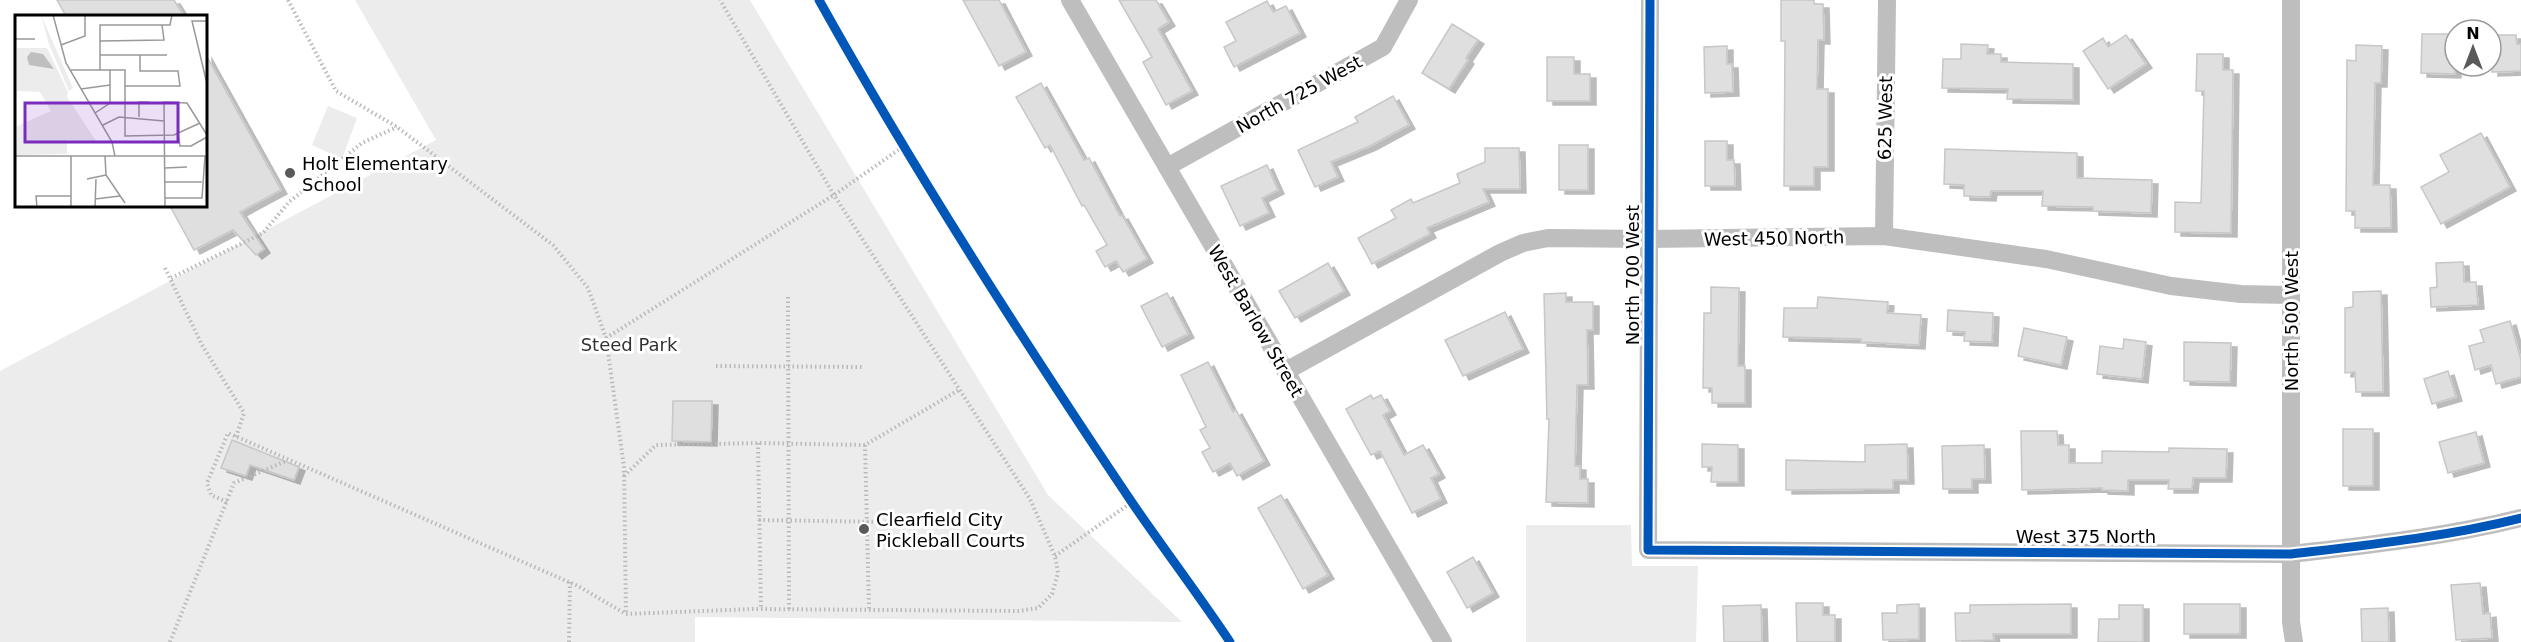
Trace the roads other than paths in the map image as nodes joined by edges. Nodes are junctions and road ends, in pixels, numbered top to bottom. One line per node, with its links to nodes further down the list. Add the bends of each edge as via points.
1 (1070, 0): 6 (street, West Barlow Street)
2 (1409, 0): 6 (street, North 725 West, via 1383,47)
3 (1650, 0): 8 (street, North 700 West)
4 (1887, 0): 7 (street, 625 West)
5 (2291, 0): 9 (street, North 500 West)
6 (1167, 167): 10 (street, West Barlow Street)
7 (1884, 236): 8 (street, West 450 North); 9 (street, West 450 North, via 2046,259 2171,286)
8 (1648, 239): 10 (street, West 450 North, via 1548,238 1523,243); 12 (street, North 700 West)
9 (2291, 295): 13 (street, North 500 West)
10 (1286, 371): 14 (street, West Barlow Street)
11 (2521, 519): 13 (street, West 375 North, via 2389,544)
12 (1648, 550): 13 (street, West 375 North)
13 (2291, 554): 15 (street, North 500 West)
14 (1443, 642)
15 (2294, 642)

